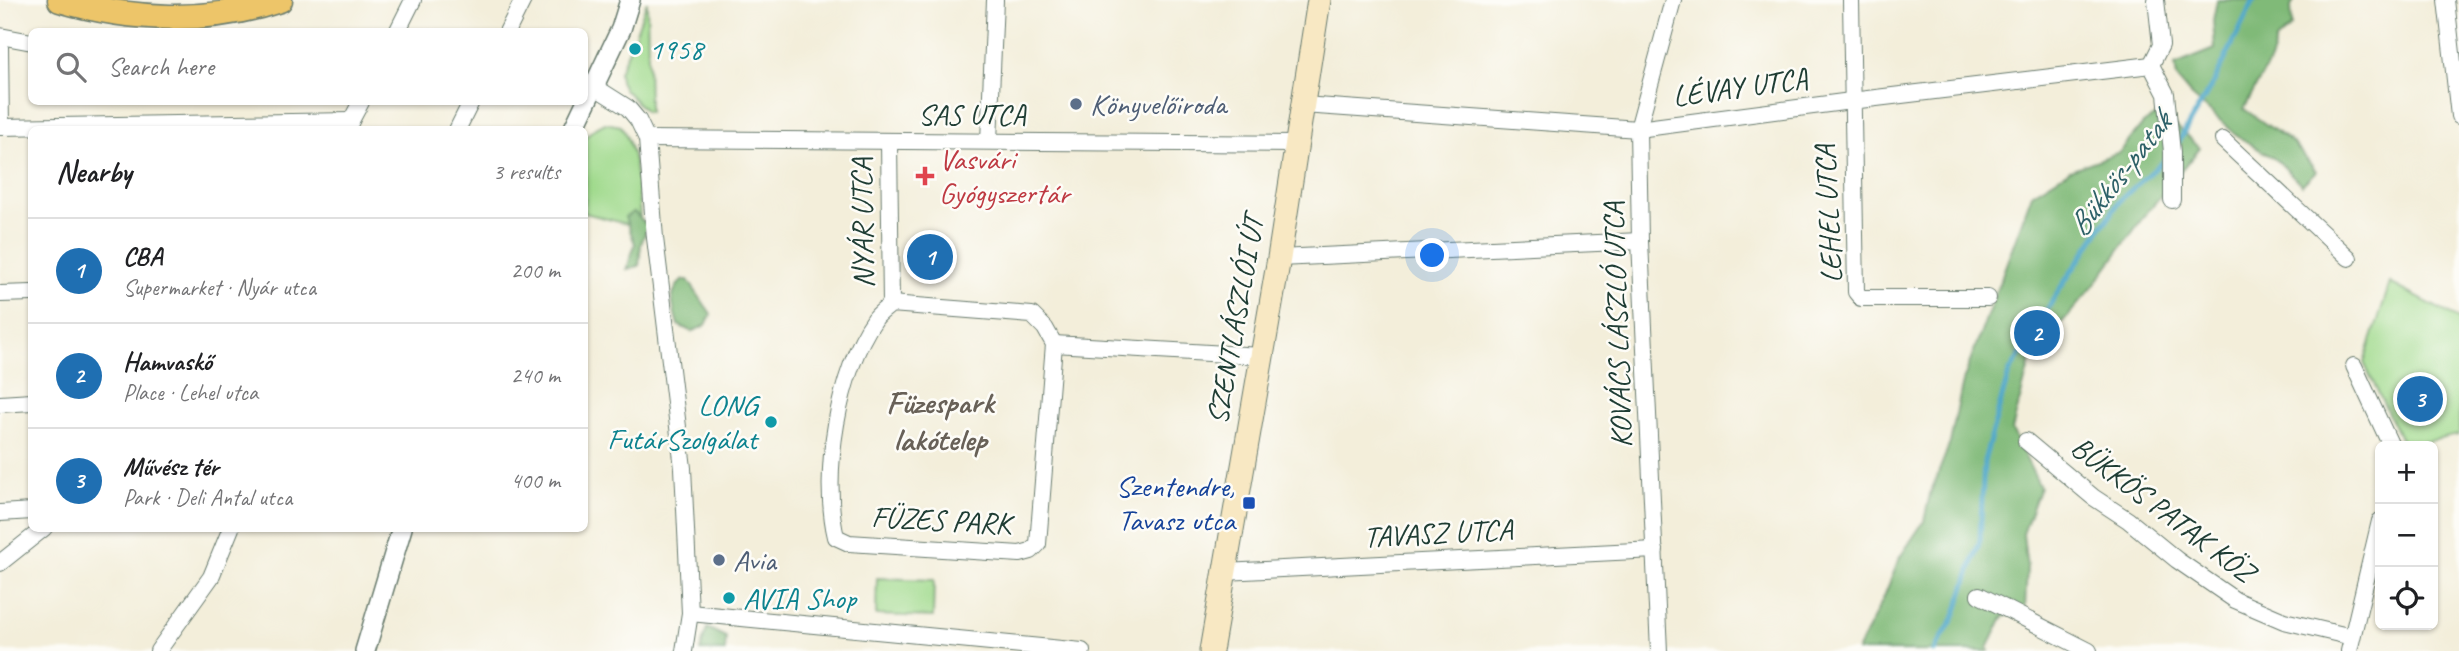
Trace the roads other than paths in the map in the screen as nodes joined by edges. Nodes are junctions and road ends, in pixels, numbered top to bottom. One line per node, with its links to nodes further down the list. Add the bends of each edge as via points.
1 (60, 0): 2 (main road, via 138,16 194,17)
2 (280, 0)
3 (413, 0): 12 (street)
4 (523, 0): 13 (street)
5 (630, 0): 18 (street)
6 (995, 0): 36 (street)
7 (1319, 0): 24 (main road, SZENTLÁSZLÓI ÚT)
8 (1673, 0): 32 (street, KOVÁCS LÁSZLÓ UTCA)
9 (1851, 0): 19 (street, LEHEL UTCA)
10 (2156, 0): 17 (street, via 2161,45)
11 (2446, 0): 25 (street)
12 (399, 28)
13 (509, 28)
14 (0, 36): 15 (street)
15 (28, 41)
16 (0, 47): 30 (street)
17 (2151, 65): 19 (street, LÉVAY UTCA); 38 (street, via 2166,94)
18 (595, 88): 20 (street); 33 (street, via 628,108)
19 (1852, 100): 32 (street, LÉVAY UTCA); 44 (street, LEHEL UTCA, via 1856,292 1861,299)
20 (588, 101)
21 (359, 105): 26 (street)
22 (470, 105): 28 (street)
23 (586, 105): 29 (street)
24 (1303, 105): 32 (street, LÉVAY UTCA); 37 (main road, SZENTLÁSZLÓI ÚT)
25 (2459, 116)
26 (348, 125): 27 (street)
27 (174, 126)
28 (459, 126)
29 (575, 126)
30 (1, 127): 31 (street)
31 (28, 127)
32 (1639, 129): 39 (street, KOVÁCS LÁSZLÓ UTCA)
33 (647, 139): 35 (street, SAS UTCA); 63 (street, via 683,468)
34 (2223, 140): 41 (street)
35 (889, 141): 36 (street, SAS UTCA); 45 (street, NYÁR UTCA)
36 (989, 141): 37 (street, SAS UTCA)
37 (1297, 144): 40 (main road, SZENTLÁSZLÓI ÚT)
38 (2172, 200)
39 (1640, 241): 40 (street); 59 (street, KOVÁCS LÁSZLÓ UTCA)
40 (1279, 258): 47 (main road, SZENTLÁSZLÓI ÚT)
41 (2349, 258)
42 (28, 293): 43 (street)
43 (0, 294)
44 (1988, 298)
45 (891, 304): 46 (street, via 1032,315); 46 (street, FÜZES PARK, via 876,318 850,368 838,411 831,517 835,537 849,543 1031,551 1038,544)
46 (1054, 344): 47 (street)
47 (1261, 356): 61 (main road, SZENTLÁSZLÓI ÚT)
48 (2354, 366): 52 (street)
49 (28, 402): 50 (street)
50 (0, 404)
51 (2026, 441): 64 (street, BÜKKÖS PATAK KÖZ, via 2235,600)
52 (2388, 441)
53 (28, 511): 54 (street)
54 (0, 513)
55 (39, 532): 60 (street)
56 (229, 532): 65 (street, via 211,577)
57 (401, 532): 66 (street)
58 (2375, 542): 64 (street)
59 (1655, 550): 61 (street, TAVASZ UTCA); 70 (street, KOVÁCS LÁSZLÓ UTCA)
60 (0, 563)
61 (1224, 572): 69 (main road, SZENTLÁSZLÓI ÚT)
62 (1979, 595): 71 (street)
63 (690, 612): 67 (street); 68 (street)
64 (2350, 644)
65 (158, 651)
66 (365, 651)
67 (684, 651)
68 (1082, 651)
69 (1212, 651)
70 (1659, 651)
71 (2089, 651)

